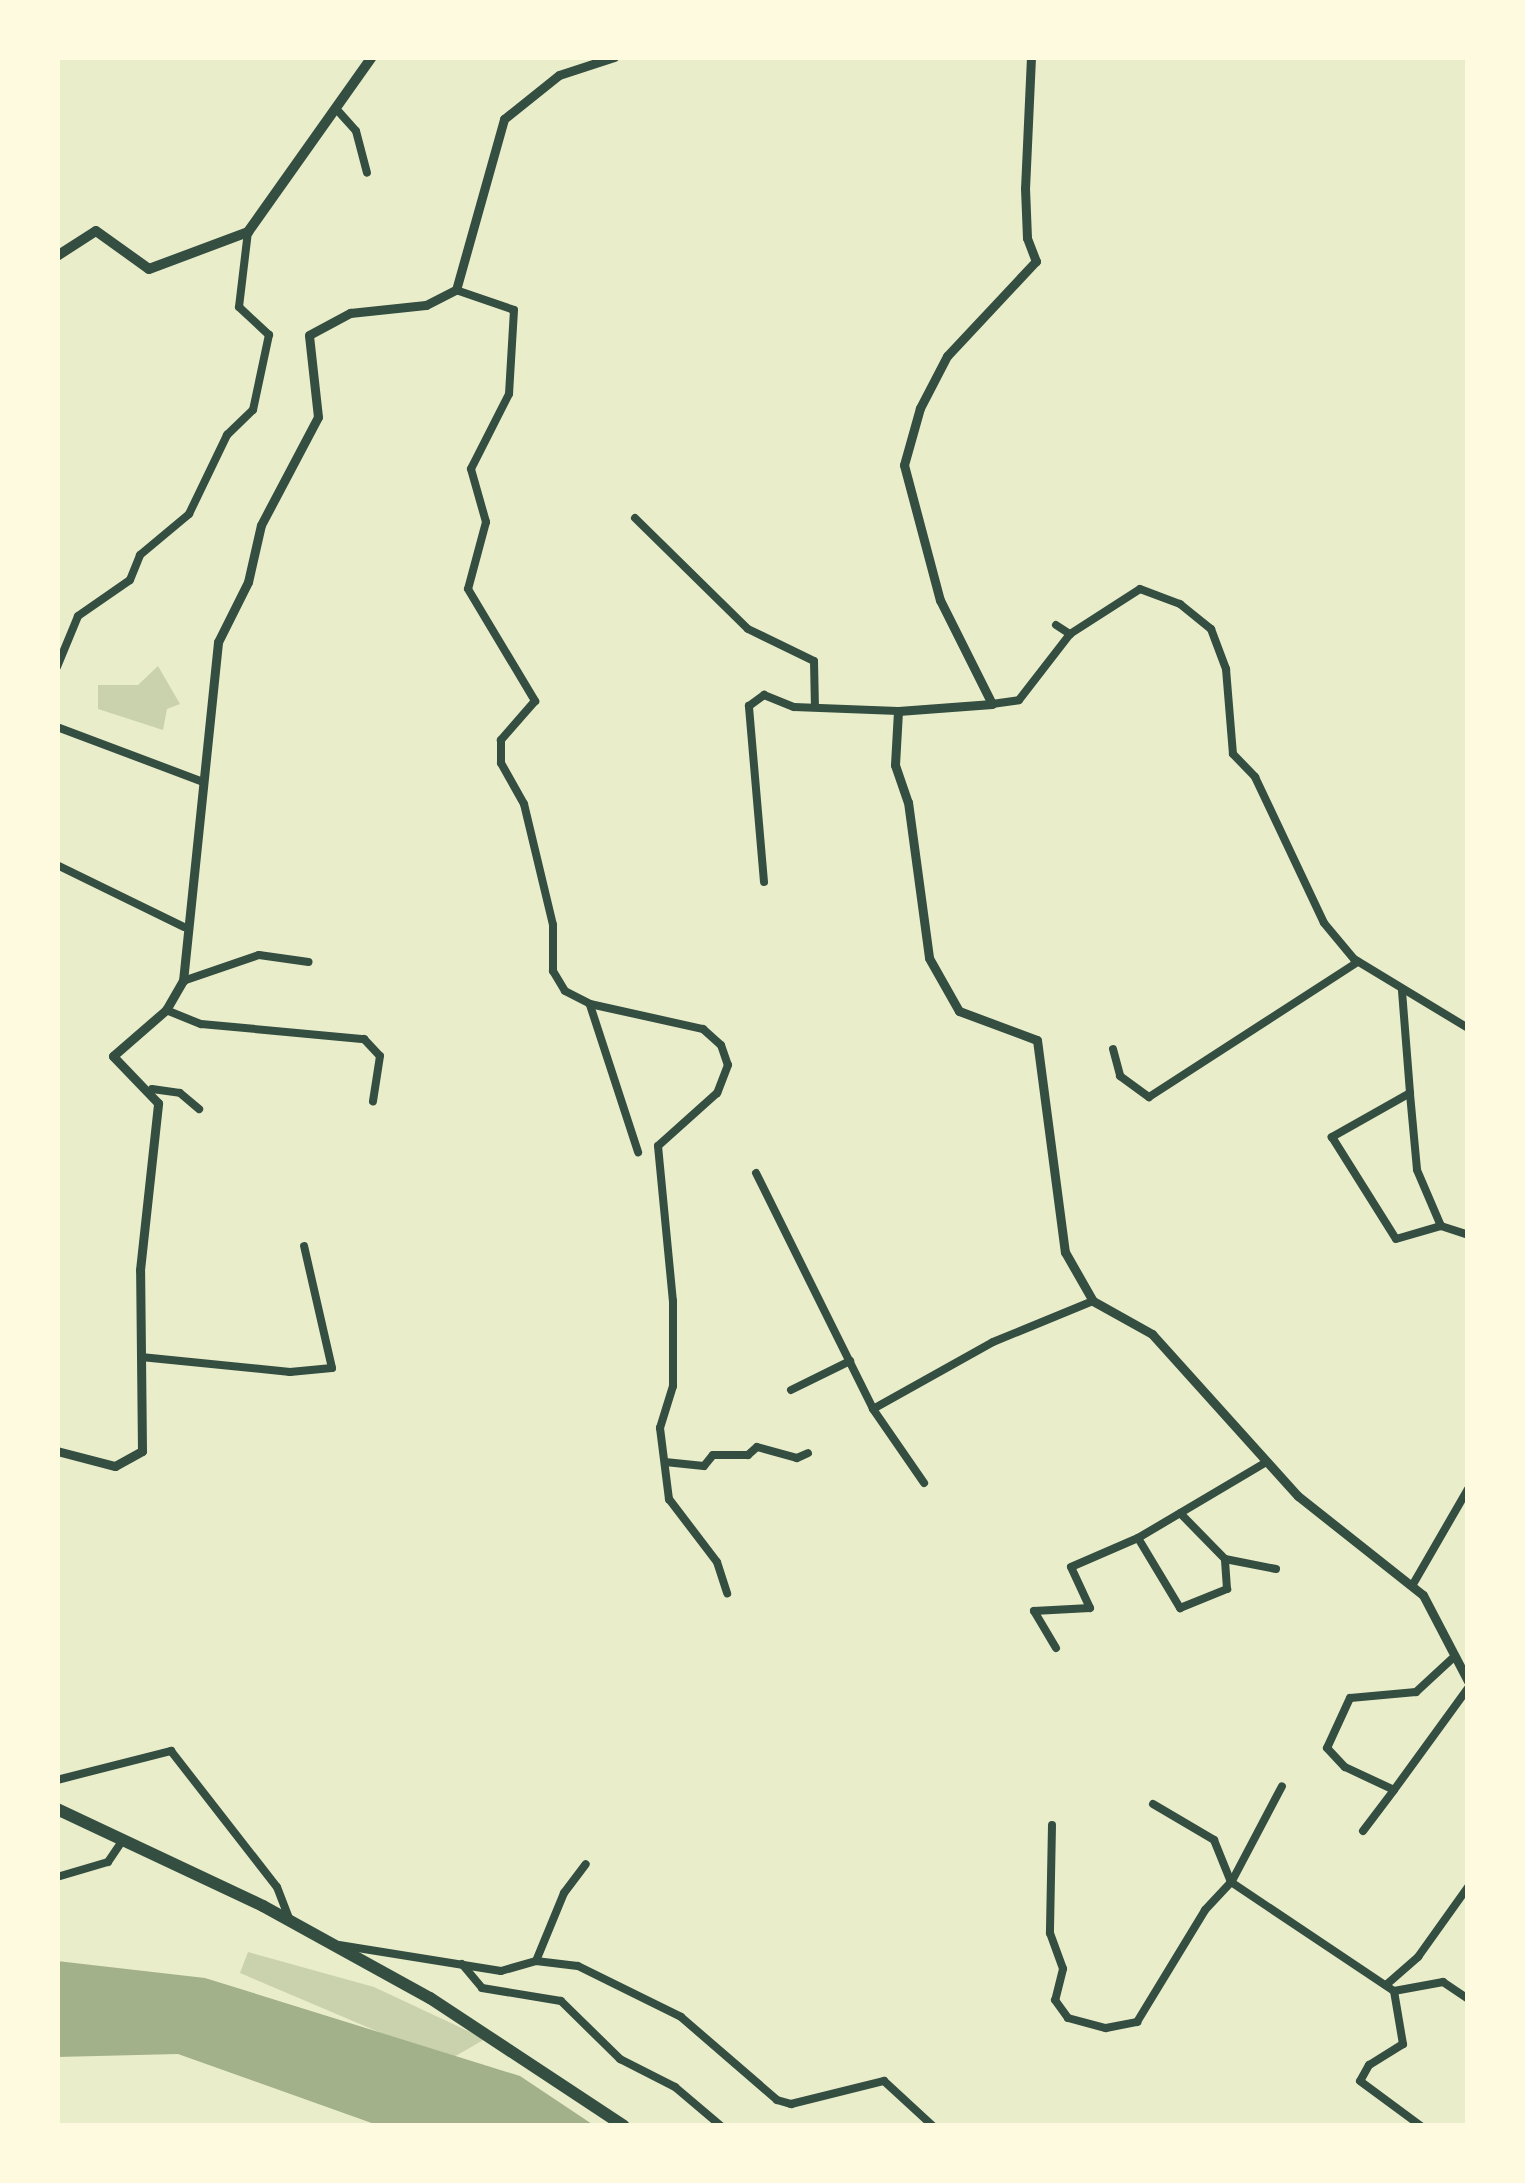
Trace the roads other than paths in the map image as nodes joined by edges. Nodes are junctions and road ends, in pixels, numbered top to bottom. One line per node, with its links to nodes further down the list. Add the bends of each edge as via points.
1 (372, 57): 4 (main road)
2 (614, 57): 8 (street, via 559,75 504,119)
3 (1031, 57): 13 (street, via 1026,221 1036,261 1024,284 947,356 920,408 904,465 940,600)
4 (339, 112): 5 (street, via 356,131); 6 (main road)
5 (368, 173)
6 (248, 232): 7 (main road, via 149,268 96,231); 12 (street, via 239,307 269,335 254,410 227,435 189,514 140,555 130,580 78,616)
7 (57, 256)
8 (456, 290): 17 (street, via 426,305 350,314 309,335 319,417 261,525 248,582 218,641); 25 (street, via 514,310 509,394 471,469 487,522 469,589 535,701 501,740 501,763 524,804 554,925 554,970 565,991)
9 (635, 518): 14 (street, via 748,629 814,661)
10 (1056, 625): 11 (street)
11 (1070, 634): 13 (street, via 1019,700); 22 (street, via 1131,589 1160,594 1211,628 1226,669 1233,754 1255,777 1324,923)
12 (57, 667)
13 (992, 704): 15 (street)
14 (815, 706): 15 (street); 19 (street, via 764,695 749,706)
15 (898, 711): 38 (street, via 895,764 908,802 929,958 959,1011 1036,1040 1041,1050 1065,1252)
16 (57, 727): 17 (street)
17 (201, 781): 20 (street)
18 (57, 865): 20 (street)
19 (764, 882)
20 (184, 927): 23 (street)
21 (309, 962): 23 (street, via 260,955)
22 (1358, 962): 24 (street); 28 (street, via 1149,1097 1120,1076)
23 (183, 981): 26 (street)
24 (1402, 989): 27 (street); 30 (street)
25 (590, 1004): 33 (street); 45 (street, via 703,1029 722,1045 728,1065 717,1093 658,1146 673,1300 673,1386 659,1428)
26 (166, 1010): 29 (street, via 113,1056 120,1071); 31 (street, via 201,1024 364,1039 380,1056)
27 (1468, 1028)
28 (1113, 1049)
29 (152, 1089): 32 (street, via 180,1094); 39 (street, via 159,1115 140,1270)
30 (1410, 1093): 35 (street, via 1417,1170); 35 (street, via 1332,1137 1392,1236 1408,1240)
31 (374, 1101)
32 (200, 1109)
33 (638, 1152)
34 (756, 1173): 40 (street)
35 (1441, 1226): 36 (street)
36 (1468, 1235)
37 (304, 1246): 39 (street, via 332,1368 290,1372)
38 (1093, 1301): 42 (street, via 993,1342); 46 (street, via 1170,1351)
39 (141, 1357): 43 (street, via 142,1451 115,1466)
40 (850, 1361): 41 (street); 42 (street)
41 (791, 1390)
42 (873, 1409): 47 (street)
43 (57, 1451)
44 (808, 1453): 45 (street, via 797,1458 757,1447 748,1456 713,1455 704,1466)
45 (664, 1462): 54 (street, via 669,1498 717,1562)
46 (1265, 1463): 49 (street); 53 (street)
47 (924, 1483)
48 (1468, 1490): 53 (street)
49 (1180, 1514): 50 (street); 51 (street)
50 (1138, 1538): 51 (street, via 1180,1608 1227,1589); 55 (street, via 1071,1567 1090,1608 1034,1611)
51 (1225, 1559): 52 (street)
52 (1276, 1569)
53 (1412, 1586): 56 (street)
54 (728, 1593)
55 (1056, 1648)
56 (1458, 1653): 57 (street); 60 (street, via 1417,1692 1350,1698 1327,1748 1345,1767)
57 (1468, 1685): 60 (street)
58 (57, 1780): 70 (street, via 171,1750 277,1887)
59 (1282, 1786): 68 (street)
60 (1394, 1790): 64 (street)
61 (1153, 1804): 68 (street, via 1214,1840)
62 (57, 1809): 65 (main road)
63 (1052, 1825): 68 (street, via 1050,1933 1063,1969 1055,2000 1079,2022 1137,2022)
64 (1364, 1831)
65 (124, 1838): 67 (street, via 108,1862); 70 (main road)
66 (586, 1864): 72 (street)
67 (57, 1877)
68 (1231, 1882): 74 (street)
69 (1468, 1887): 74 (street)
70 (291, 1925): 71 (main road)
71 (320, 1944): 73 (street); 76 (main road, via 430,1998)
72 (536, 1961): 73 (street, via 501,1971); 78 (street, via 608,1976 656,2003 777,2100 791,2104 884,2081)
73 (462, 1964): 77 (street, via 482,1988 561,2001 620,2059 674,2087)
74 (1390, 1988): 75 (street, via 1443,1982); 79 (street, via 1403,2044 1369,2065 1360,2081)
75 (1468, 1999)
76 (624, 2126)
77 (721, 2126)
78 (933, 2126)
79 (1421, 2126)

